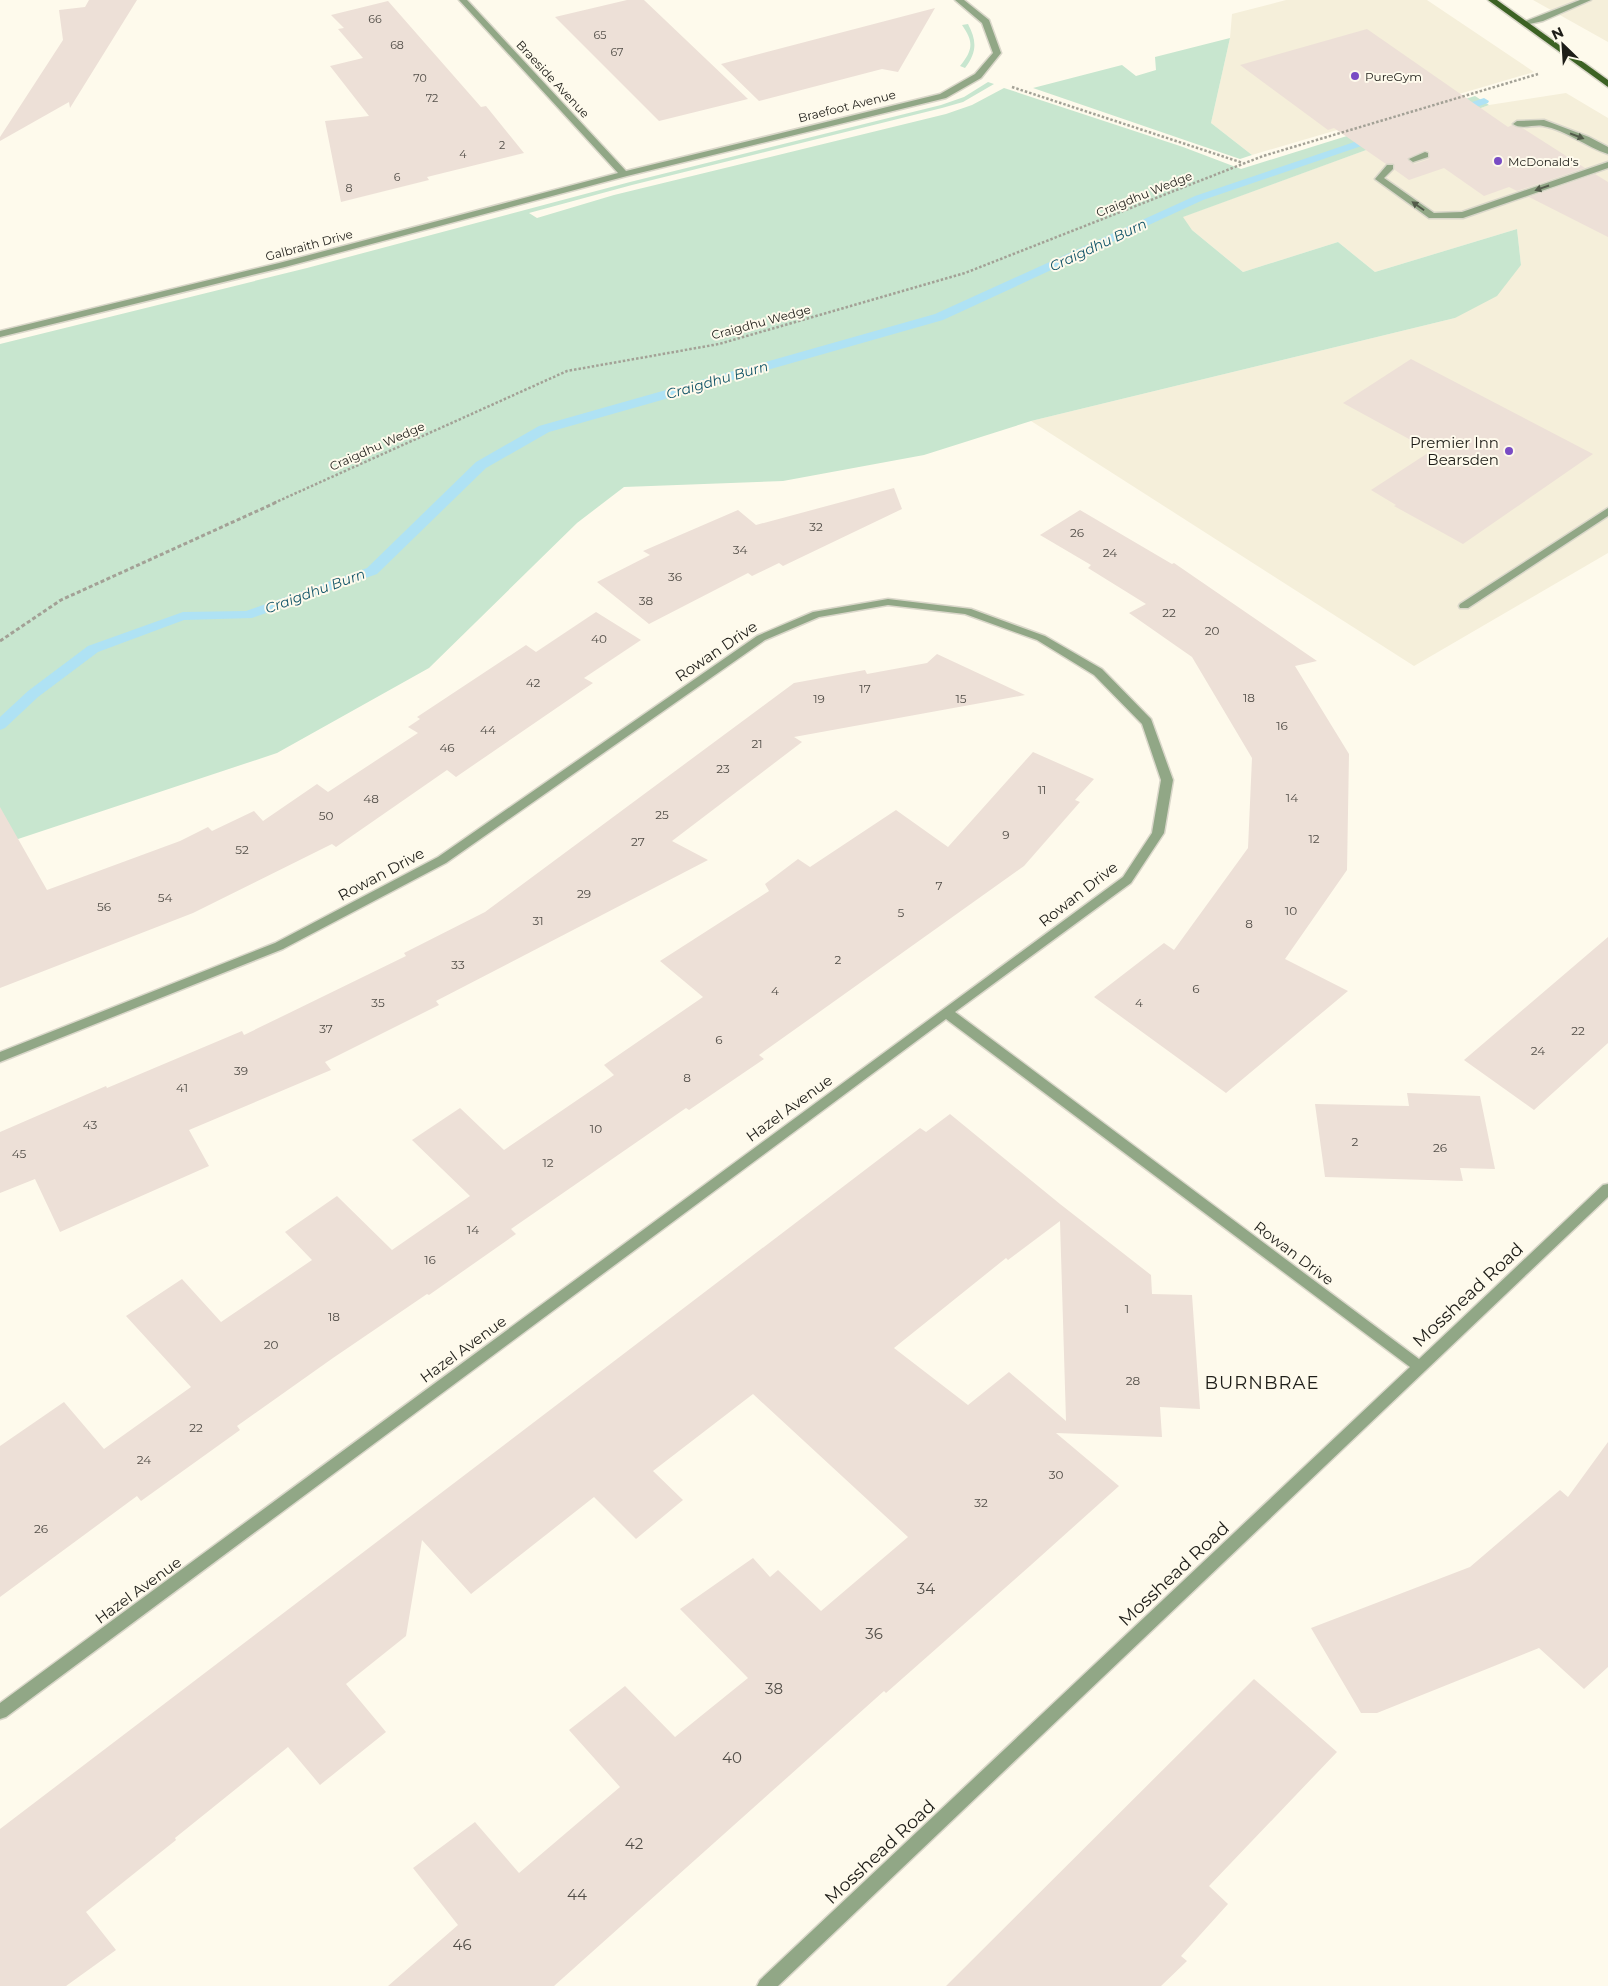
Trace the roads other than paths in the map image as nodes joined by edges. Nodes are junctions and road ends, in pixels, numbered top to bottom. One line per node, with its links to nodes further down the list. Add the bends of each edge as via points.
1 (463, 0): 13 (street, Braeside Avenue)
2 (959, 0): 13 (street, Braefoot Avenue, via 986,22 996,53 978,76 943,96)
3 (1492, 0): 5 (main road)
4 (1587, 0): 5 (street)
5 (1525, 23): 6 (main road)
6 (1608, 84)
7 (1517, 124): 8 (street, one-way to 8, via 1544,123)
8 (1608, 151)
9 (1425, 155): 10 (street)
10 (1412, 159)
11 (1608, 165): 12 (street, one-way to 12, via 1463,214 1432,216 1379,179)
12 (1390, 167)
13 (624, 174): 14 (street, Galbraith Drive, via 282,265)
14 (0, 334)
15 (1608, 511): 16 (street)
16 (1464, 606)
17 (946, 1012): 18 (street, Rowan Drive, via 1127,880 1158,833 1167,780 1147,722 1098,672 1040,638 967,611 888,602 818,614 761,638 442,860 279,946); 20 (street, Rowan Drive); 21 (street, Hazel Avenue)
18 (0, 1058)
19 (1608, 1189): 20 (street, Mosshead Road)
20 (1420, 1367): 22 (street, Mosshead Road)
21 (0, 1712)
22 (766, 1986)

